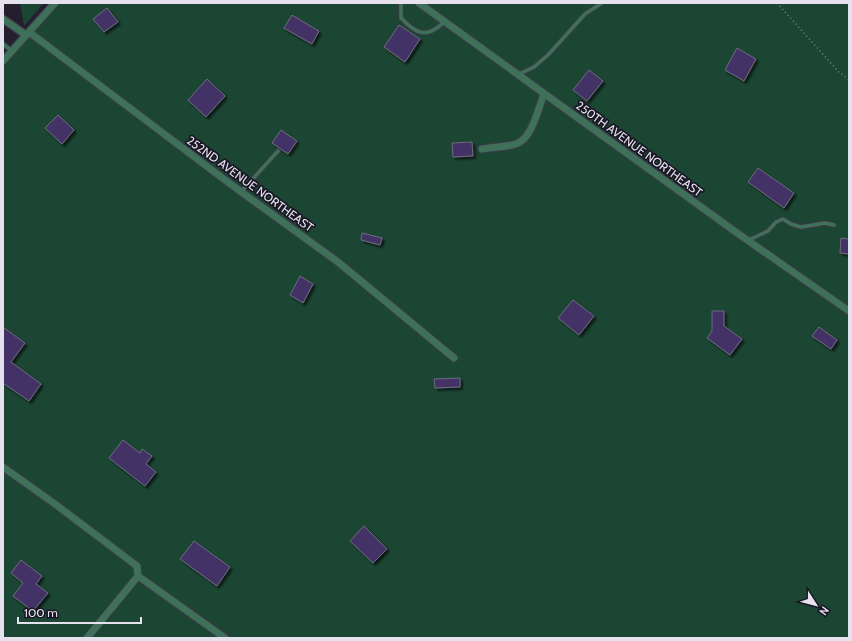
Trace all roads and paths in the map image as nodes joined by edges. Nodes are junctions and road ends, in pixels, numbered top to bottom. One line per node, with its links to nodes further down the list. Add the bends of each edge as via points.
1 (55, 3): 8 (street)
2 (401, 3): 7 (lane, via 401,18 416,31 431,32)
3 (418, 3): 7 (street, 250TH AVENUE NORTHEAST)
4 (602, 3): 12 (lane, via 585,14 548,56 534,67)
5 (777, 3): 13 (path)
6 (3, 19): 8 (street, 252ND AVENUE NORTHEAST)
7 (444, 22): 12 (street, 250TH AVENUE NORTHEAST)
8 (28, 33): 10 (street); 17 (street, 252ND AVENUE NORTHEAST)
9 (3, 44): 10 (lane)
10 (12, 51): 11 (street)
11 (3, 61)
12 (517, 75): 14 (street, 250TH AVENUE NORTHEAST)
13 (849, 80)
14 (544, 94): 15 (street, via 531,131 524,139 517,144); 19 (street, 250TH AVENUE NORTHEAST)
15 (482, 149)
16 (278, 151): 17 (lane)
17 (241, 192): 21 (street, 252ND AVENUE NORTHEAST, via 338,262)
18 (834, 225): 19 (lane, via 825,223 801,227 783,219 776,222 768,232)
19 (748, 240): 20 (street, 250TH AVENUE NORTHEAST)
20 (849, 311)
21 (454, 358)
22 (3, 467): 23 (street, via 138,566)
23 (138, 576): 24 (street); 25 (street)
24 (87, 638)
25 (225, 638)

